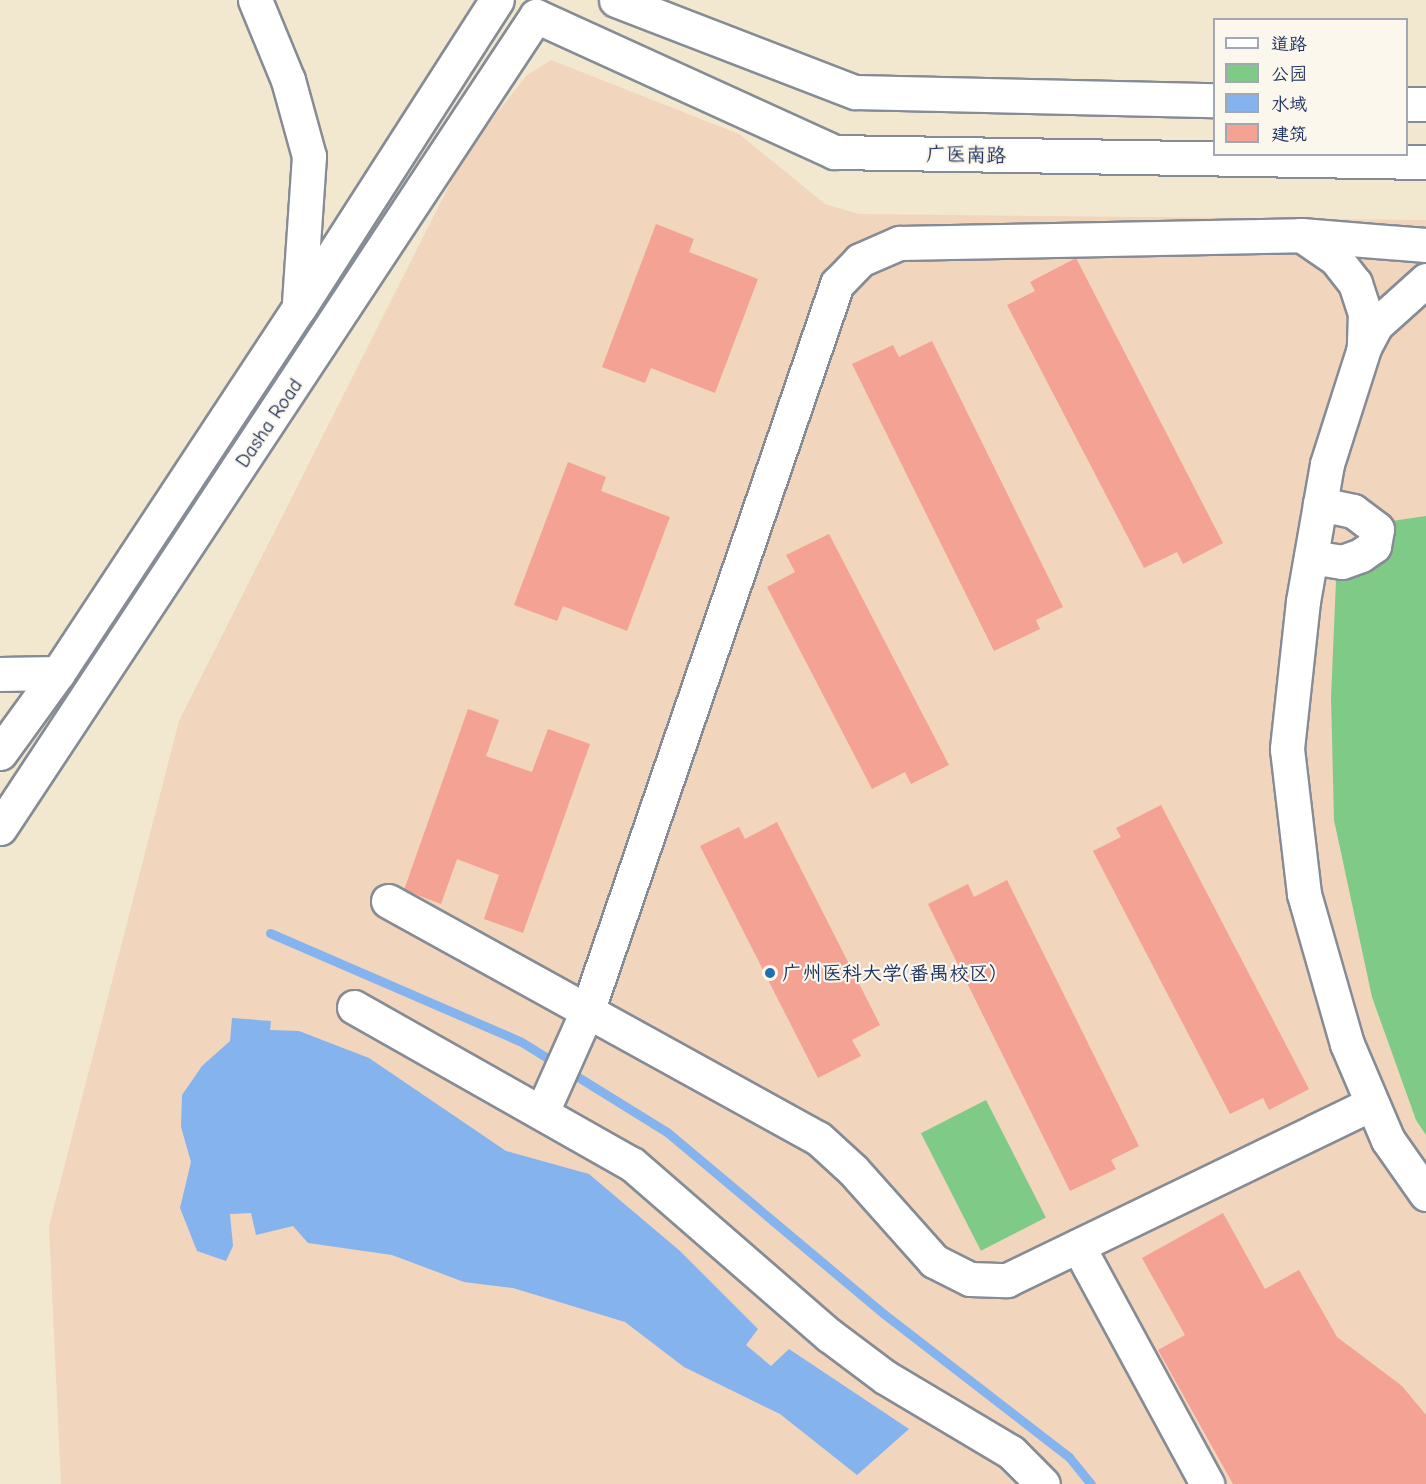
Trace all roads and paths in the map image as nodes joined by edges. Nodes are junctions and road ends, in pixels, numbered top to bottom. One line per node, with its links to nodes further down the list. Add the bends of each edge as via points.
1 (255, 0): 12 (street, via 288,80 309,156)
2 (497, 0): 12 (street, Dasha Road)
3 (616, 0): 5 (street, via 855,92)
4 (536, 16): 8 (street, 广医南路, via 834,152); 19 (street, Dasha Road)
5 (1213, 100)
6 (1408, 104): 7 (street)
7 (1426, 104)
8 (1426, 162)
9 (1301, 235): 10 (street); 13 (street, via 1336,259 1355,283 1365,313); 22 (street, via 899,243 860,260 837,284)
10 (1426, 245)
11 (1426, 280): 13 (street, via 1376,325)
12 (299, 308): 16 (street, Dasha Road)
13 (1364, 348): 14 (street, via 1327,464)
14 (1320, 504): 15 (street); 15 (street, via 1353,511 1377,529 1374,546 1361,555 1342,562)
15 (1311, 557): 23 (street, via 1287,749 1304,894 1347,1044)
16 (58, 673): 17 (street); 18 (street, Dasha Road)
17 (0, 674)
18 (0, 753)
19 (0, 828)
20 (387, 901): 22 (street)
21 (354, 1007): 24 (street)
22 (588, 1009): 24 (street); 26 (street, via 818,1138 853,1170 934,1261 970,1279 1007,1281)
23 (1371, 1104): 25 (street, via 1388,1140); 26 (street)
24 (542, 1112): 27 (street, via 632,1164 829,1335 885,1377 1011,1452)
25 (1426, 1194)
26 (1078, 1246): 28 (street)
27 (1043, 1484)
28 (1207, 1484)

